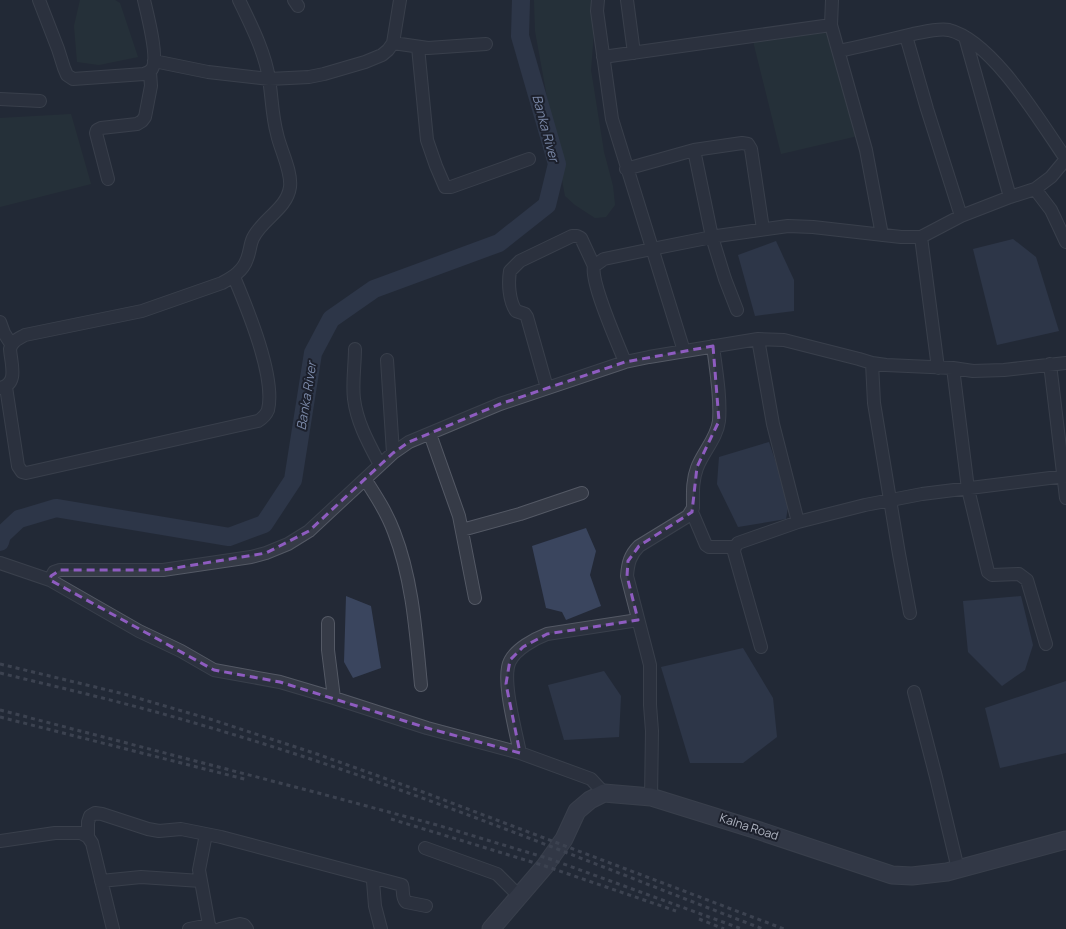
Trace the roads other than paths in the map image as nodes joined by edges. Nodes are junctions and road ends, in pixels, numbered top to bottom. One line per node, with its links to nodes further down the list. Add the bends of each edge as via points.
1 (38, 0): 17 (street, via 64,68 73,79 144,74)
2 (144, 0): 17 (street, via 150,26)
3 (238, 0): 18 (street, via 261,48)
4 (400, 0): 11 (street)
5 (598, 0): 16 (street)
6 (627, 0): 15 (street)
7 (832, 0): 8 (street)
8 (832, 25): 14 (street); 15 (street)
9 (906, 36): 10 (street, via 948,30); 14 (street); 28 (street)
10 (965, 37): 23 (street, via 978,45 1008,77); 27 (street)
11 (392, 43): 13 (street); 18 (street, via 382,55 338,70 309,77)
12 (486, 44): 13 (street)
13 (418, 48): 22 (street, via 427,140 445,187)
14 (839, 51): 30 (street, via 866,150)
15 (634, 53): 16 (street)
16 (603, 58): 24 (street, via 612,119)
17 (152, 67): 18 (street); 25 (street, via 151,86 142,121 97,130)
18 (269, 79): 36 (street, via 276,133 290,178 290,187 275,213 258,229 247,259)
19 (0, 99): 20 (street)
20 (40, 101)
21 (694, 150): 24 (street); 29 (street, via 748,144 751,149); 31 (street)
22 (529, 159)
23 (1066, 159): 26 (street, via 1051,177)
24 (626, 168): 34 (street)
25 (108, 179)
26 (1035, 189): 27 (street); 33 (street, via 1051,210)
27 (1010, 197): 28 (street)
28 (961, 216): 32 (street)
29 (763, 229): 30 (street, via 813,227); 31 (street)
30 (882, 235): 32 (street)
31 (712, 237): 34 (street); 37 (street)
32 (921, 237): 49 (street)
33 (1065, 238)
34 (652, 248): 35 (street, via 604,259); 43 (street)
35 (594, 266): 45 (street, via 601,301); 52 (street, via 581,238 572,236 520,261 510,271 509,286 513,306 516,311 527,317)
36 (234, 277): 40 (street, via 142,311 24,335); 51 (street, via 249,311 267,372 270,395 268,411 258,421 26,473 18,466)
37 (737, 310)
38 (0, 322): 40 (street)
39 (758, 339): 41 (street); 46 (street, via 784,340); 63 (street, via 773,424)
40 (11, 344): 51 (street, via 13,379)
41 (714, 346): 43 (street); 62 (street, via 719,421 697,467 693,482)
42 (356, 349): 55 (street, via 354,399 359,423)
43 (684, 351): 45 (street)
44 (387, 360): 54 (street)
45 (625, 362): 52 (street)
46 (872, 363): 49 (street); 61 (street, via 874,403)
47 (1066, 363): 48 (street)
48 (1050, 364): 50 (street, via 1004,370 973,371); 56 (street)
49 (938, 368): 50 (street)
50 (953, 368): 58 (street)
51 (3, 388)
52 (548, 388): 53 (street, via 500,404)
53 (430, 434): 54 (street, via 409,442); 64 (street)
54 (393, 453): 55 (street)
55 (380, 465): 57 (street)
56 (1065, 476): 58 (street); 60 (street)
57 (365, 479): 67 (street, via 309,531 288,544 266,553 163,570 60,570 54,572); 74 (street, via 394,532 408,580)
58 (968, 489): 61 (street); 72 (street, via 988,572 992,575 1019,574 1027,580)
59 (582, 493): 64 (street)
60 (1066, 498)
61 (890, 500): 63 (street); 69 (street)
62 (692, 512): 65 (street, via 706,545); 70 (street, via 639,546 628,561 627,576)
63 (798, 522): 65 (street, via 738,543)
64 (462, 530): 68 (street)
65 (735, 547): 73 (street, via 734,552)
66 (0, 562): 67 (street)
67 (50, 580): 76 (street, via 214,670 280,682)
68 (475, 598)
69 (910, 613)
70 (638, 620): 77 (street, via 547,634 523,647 510,660 506,684); 79 (street, via 650,665)
71 (328, 623): 76 (street, via 328,650)
72 (1046, 644)
73 (761, 647)
74 (421, 685)
75 (914, 692): 85 (street)
76 (334, 698): 77 (street, via 427,728)
77 (520, 753): 78 (street, via 591,779)
78 (604, 793): 79 (street, Kalna Road); 89 (street, via 577,811 564,839)
79 (651, 797): 85 (street, Kalna Road, via 892,875 936,874)
80 (206, 834): 81 (street, via 181,829 148,829 95,813 90,816 88,822); 86 (street); 88 (street, via 200,864)
81 (88, 837): 83 (street, via 81,833 55,833); 87 (street)
82 (1066, 840): 85 (street, Kalna Road)
83 (0, 841)
84 (425, 848): 89 (street, via 496,874)
85 (958, 869)
86 (372, 877): 90 (street, via 402,885 402,895 406,902); 96 (street)
87 (102, 881): 88 (street, via 141,877); 93 (street)
88 (201, 881): 92 (street)
89 (520, 896): 91 (street)
90 (426, 906)
91 (498, 927)
92 (214, 928): 94 (street); 95 (street, via 240,924)
93 (113, 929)
94 (189, 929)
95 (247, 929)
96 (381, 929)

